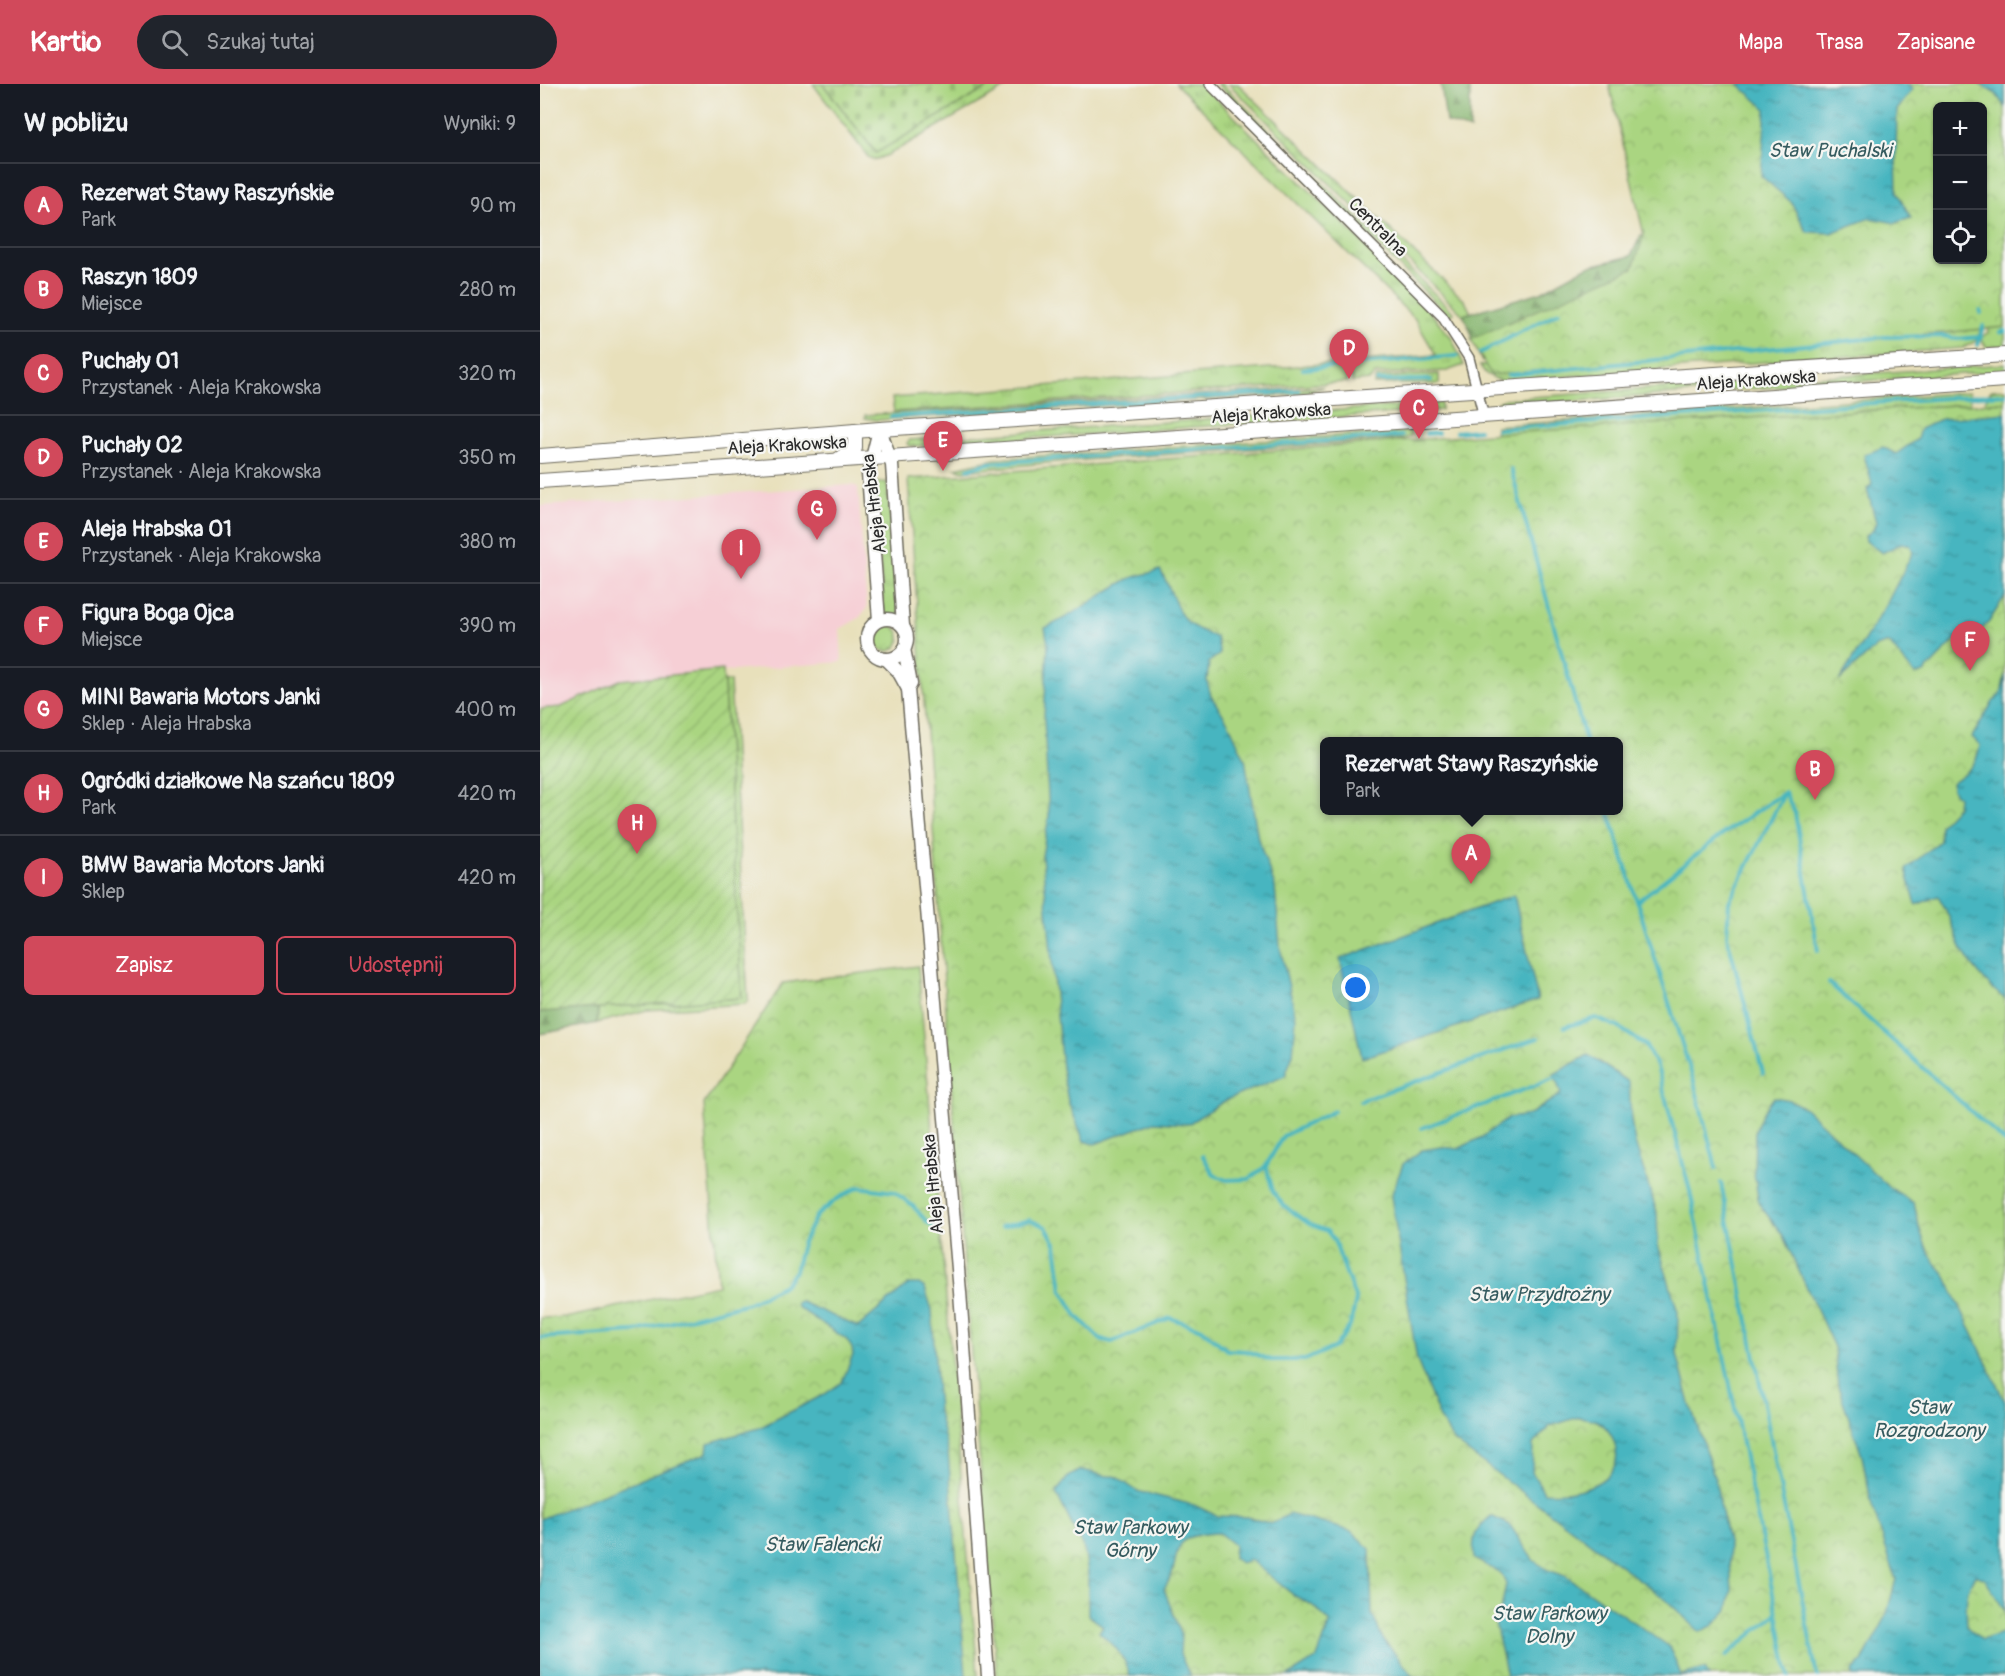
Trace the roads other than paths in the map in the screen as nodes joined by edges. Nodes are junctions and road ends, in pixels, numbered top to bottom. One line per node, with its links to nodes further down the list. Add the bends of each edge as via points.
1 (1210, 84): 4 (street, Centralna, via 1442,316 1468,355)
2 (2005, 355): 4 (main road, Aleja Krakowska)
3 (2005, 380): 5 (main road, Aleja Krakowska)
4 (1477, 392): 5 (street, Centralna); 6 (main road, Aleja Krakowska)
5 (1484, 417): 9 (main road, Aleja Krakowska)
6 (880, 429): 7 (main road, Aleja Krakowska); 9 (street, Aleja Hrabska); 10 (street, Aleja Hrabska)
7 (855, 431): 8 (main road, Aleja Krakowska); 11 (main road, via 855,448)
8 (540, 456)
9 (891, 458): 10 (main road, Aleja Krakowska); 14 (street, Aleja Hrabska)
10 (873, 459): 11 (main road, Aleja Krakowska); 13 (street, Aleja Hrabska, via 868,474)
11 (837, 460): 12 (main road, Aleja Krakowska)
12 (540, 481)
13 (879, 620): 14 (street, via 891,619); 16 (street, via 868,630 867,640 873,654)
14 (903, 626): 15 (street, via 907,638)
15 (904, 649): 16 (street); 17 (street, Aleja Hrabska, via 911,684)
16 (886, 659): 17 (street, Aleja Hrabska)
17 (908, 689): 18 (street, Aleja Hrabska, via 960,1293)
18 (988, 1676)

